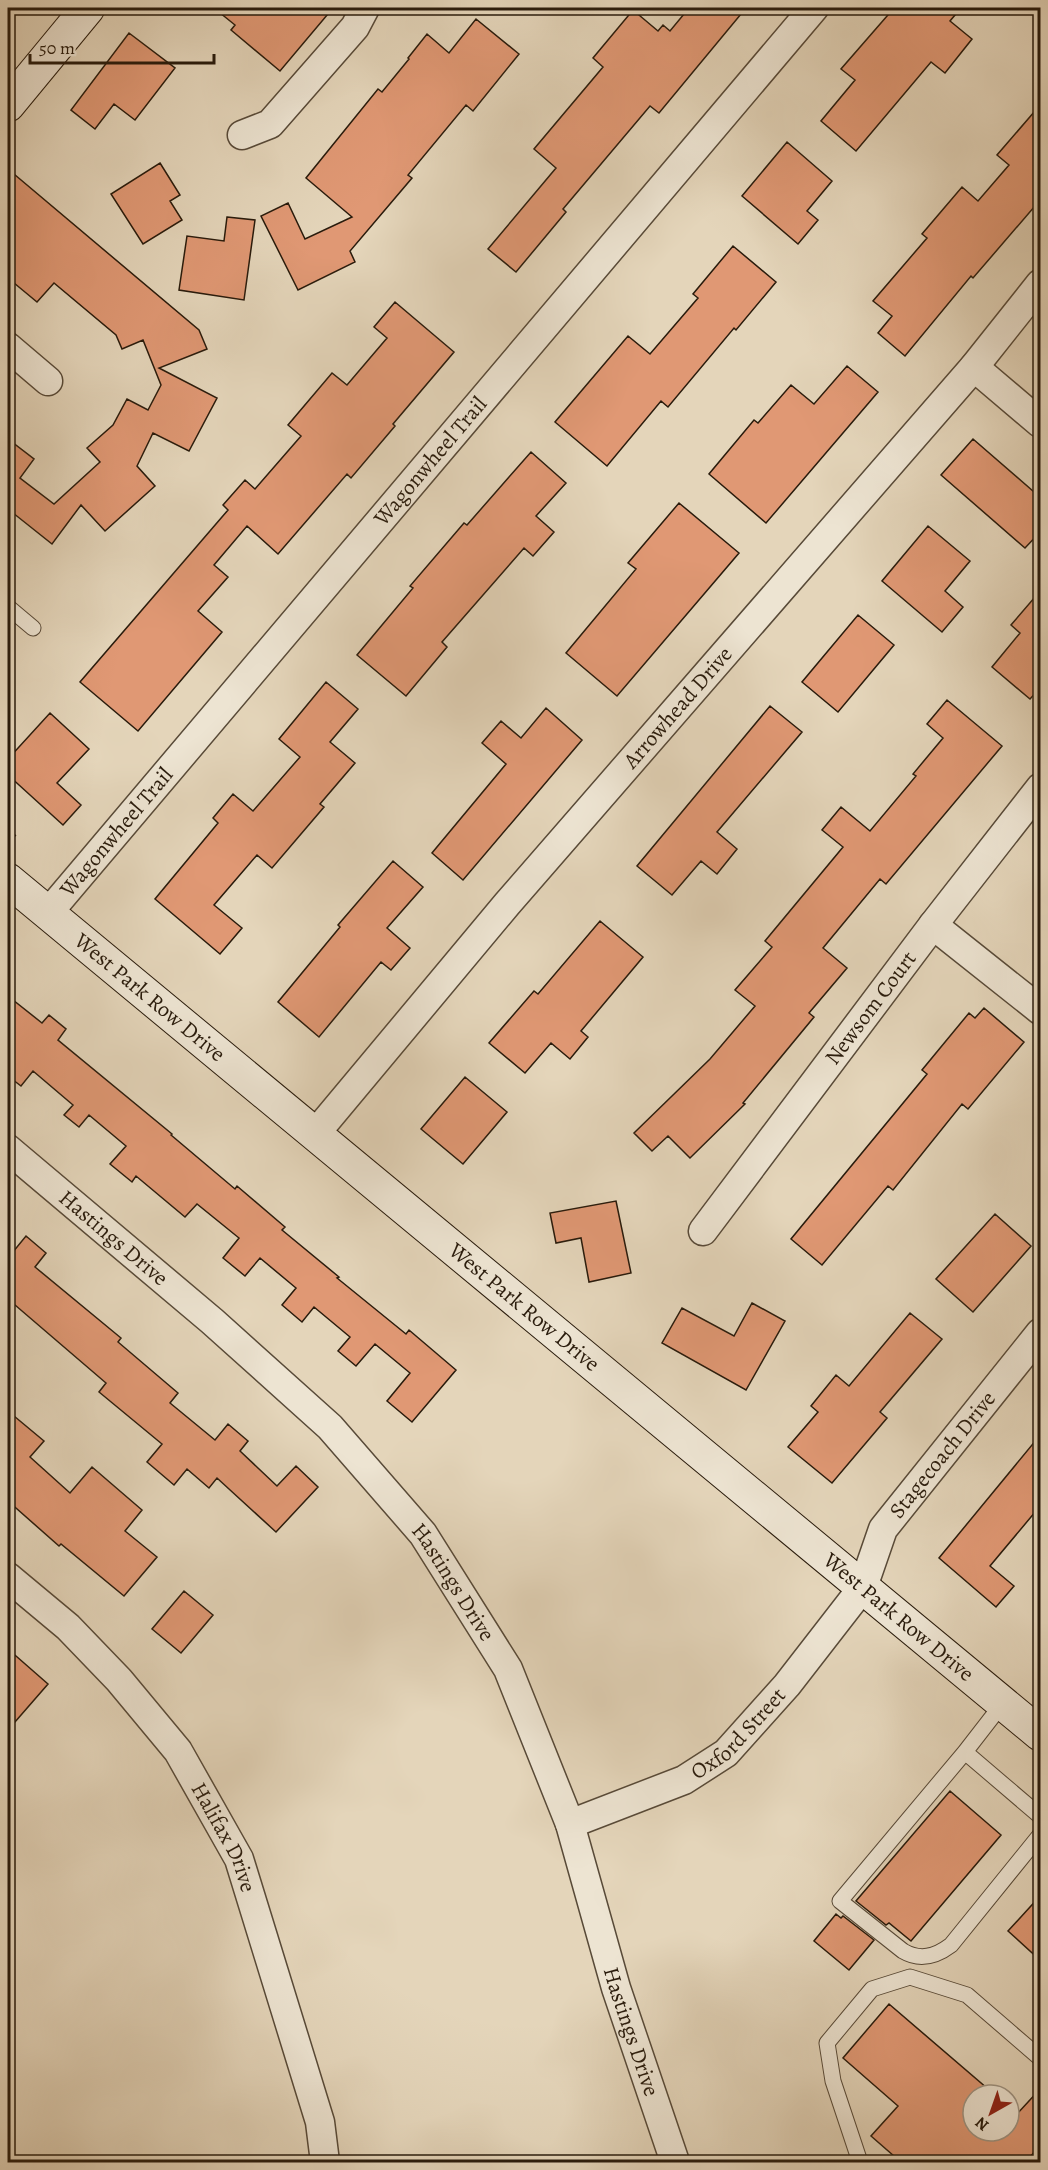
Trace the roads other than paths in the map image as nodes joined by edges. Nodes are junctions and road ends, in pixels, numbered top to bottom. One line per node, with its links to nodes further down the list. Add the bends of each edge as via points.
1 (88, 8): 4 (main road)
2 (365, 8): 5 (street, via 355,27 270,124)
3 (814, 8): 15 (street, Wagonwheel Trail)
4 (8, 105)
5 (242, 135)
6 (1041, 284): 8 (street, Arrowhead Drive)
7 (8, 347): 9 (street)
8 (974, 367): 10 (street); 18 (street, Arrowhead Drive, via 507,904)
9 (48, 381)
10 (1041, 423)
11 (8, 607): 12 (lane)
12 (33, 628)
13 (1041, 788): 16 (street, Newsom Court)
14 (8, 880): 15 (main road, West Park Row Drive)
15 (48, 913): 18 (main road, West Park Row Drive)
16 (933, 925): 17 (street); 20 (street, Newsom Court)
17 (1041, 1010)
18 (315, 1134): 23 (main road, West Park Row Drive)
19 (8, 1149): 28 (street, Hastings Drive, via 212,1321 330,1427 423,1534 508,1669)
20 (703, 1231)
21 (1041, 1333): 23 (street, Stagecoach Drive, via 883,1529)
22 (8, 1577): 31 (street, Halifax Drive, via 68,1627 178,1751 239,1859 320,2121)
23 (863, 1587): 24 (main road, West Park Row Drive); 28 (street, Oxford Street, via 788,1685 726,1753 684,1780)
24 (1003, 1703): 25 (main road, West Park Row Drive); 26 (lane)
25 (1041, 1734)
26 (965, 1752): 27 (lane); 29 (lane, via 840,1901 911,1956 940,1953 951,1945)
27 (1041, 1816)
28 (570, 1824): 32 (street, Hastings Drive, via 616,1988)
29 (1041, 1835)
30 (1041, 2058): 33 (lane, via 967,1995 910,1977 872,1989 827,2043 833,2081)
31 (325, 2163)
32 (675, 2163)
33 (860, 2163)

